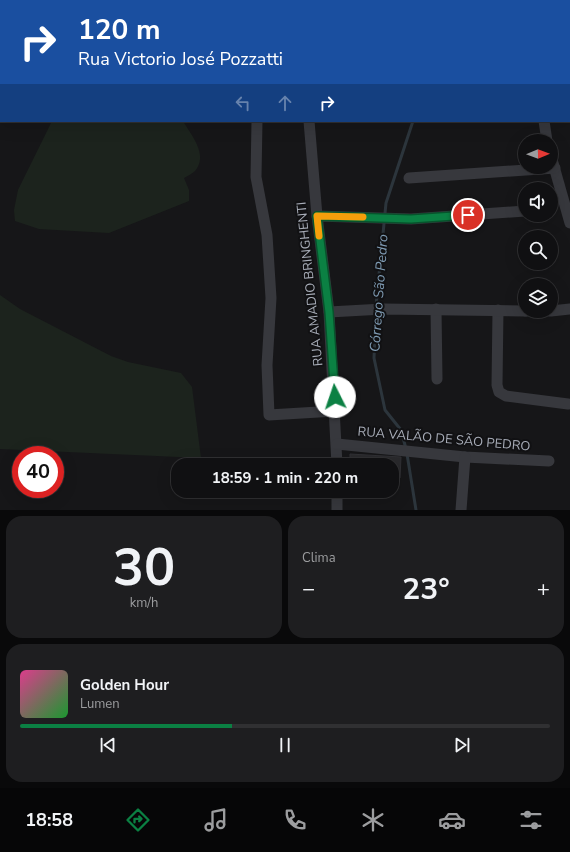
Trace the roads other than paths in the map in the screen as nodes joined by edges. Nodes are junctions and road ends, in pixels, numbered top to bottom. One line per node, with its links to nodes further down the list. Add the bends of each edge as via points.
1 (257, 122): 19 (street, via 256,177 267,235 271,298 267,365 269,415)
2 (309, 122): 9 (street, RUA AMADIO BRINGHENTI)
3 (544, 122): 4 (street)
4 (546, 134)
5 (518, 170): 7 (street)
6 (556, 174): 10 (street)
7 (409, 178)
8 (518, 211): 9 (street, via 411,219)
9 (317, 216): 16 (street, RUA AMADIO BRINGHENTI)
10 (570, 223)
11 (436, 309): 13 (street); 16 (street); 17 (street)
12 (570, 309): 14 (street)
13 (498, 310): 15 (street); 18 (street, via 497,385 500,392 506,396)
14 (558, 310)
15 (518, 311)
16 (329, 312): 19 (street, RUA AMADIO BRINGHENTI)
17 (437, 379)
18 (568, 404)
19 (336, 411): 20 (street, RUA AMADIO BRINGHENTI)
20 (337, 444): 21 (street, RUA VALÃO DE SÃO PEDRO); 22 (street, RUA AMADIO BRINGHENTI)
21 (465, 457): 23 (street, RUA VALÃO DE SÃO PEDRO); 26 (street)
22 (337, 458)
23 (549, 461)
24 (337, 498): 25 (street)
25 (336, 510)
26 (461, 510)

